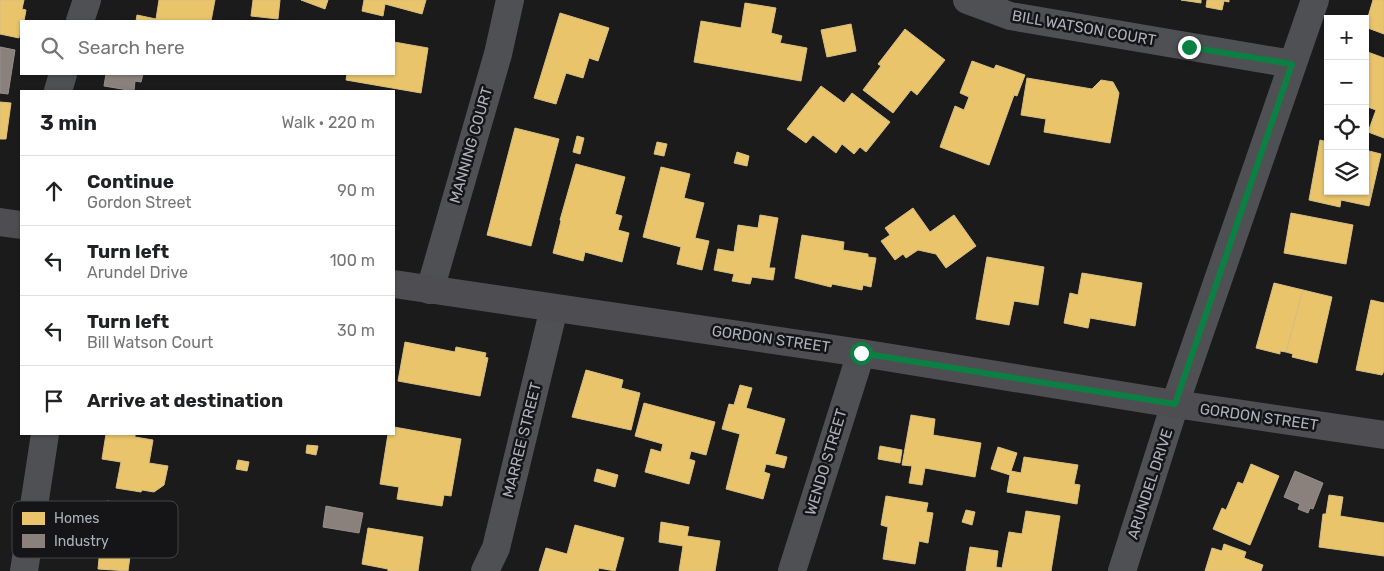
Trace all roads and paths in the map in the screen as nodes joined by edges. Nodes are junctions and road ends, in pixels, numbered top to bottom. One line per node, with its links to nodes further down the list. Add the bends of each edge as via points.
1 (87, 0): 5 (street)
2 (510, 0): 12 (street, MANNING COURT, via 498,54)
3 (967, 0): 6 (street, BILL WATSON COURT, via 1010,16)
4 (1315, 0): 6 (street, ARUNDEL DRIVE)
5 (80, 20)
6 (1292, 64): 15 (street, ARUNDEL DRIVE)
7 (63, 75): 8 (street)
8 (58, 90)
9 (0, 222): 10 (street)
10 (20, 225)
11 (395, 284): 12 (street, GORDON STREET)
12 (430, 290): 13 (street, GORDON STREET)
13 (554, 308): 14 (street, GORDON STREET); 21 (street, MARREE STREET, via 496,548)
14 (861, 353): 15 (street, GORDON STREET); 22 (street, WENDO STREET)
15 (1175, 404): 17 (street, GORDON STREET); 23 (street, ARUNDEL DRIVE)
16 (45, 435): 18 (street)
17 (1384, 436)
18 (35, 501)
19 (26, 558): 20 (street)
20 (24, 571)
21 (484, 571)
22 (792, 571)
23 (1122, 571)

